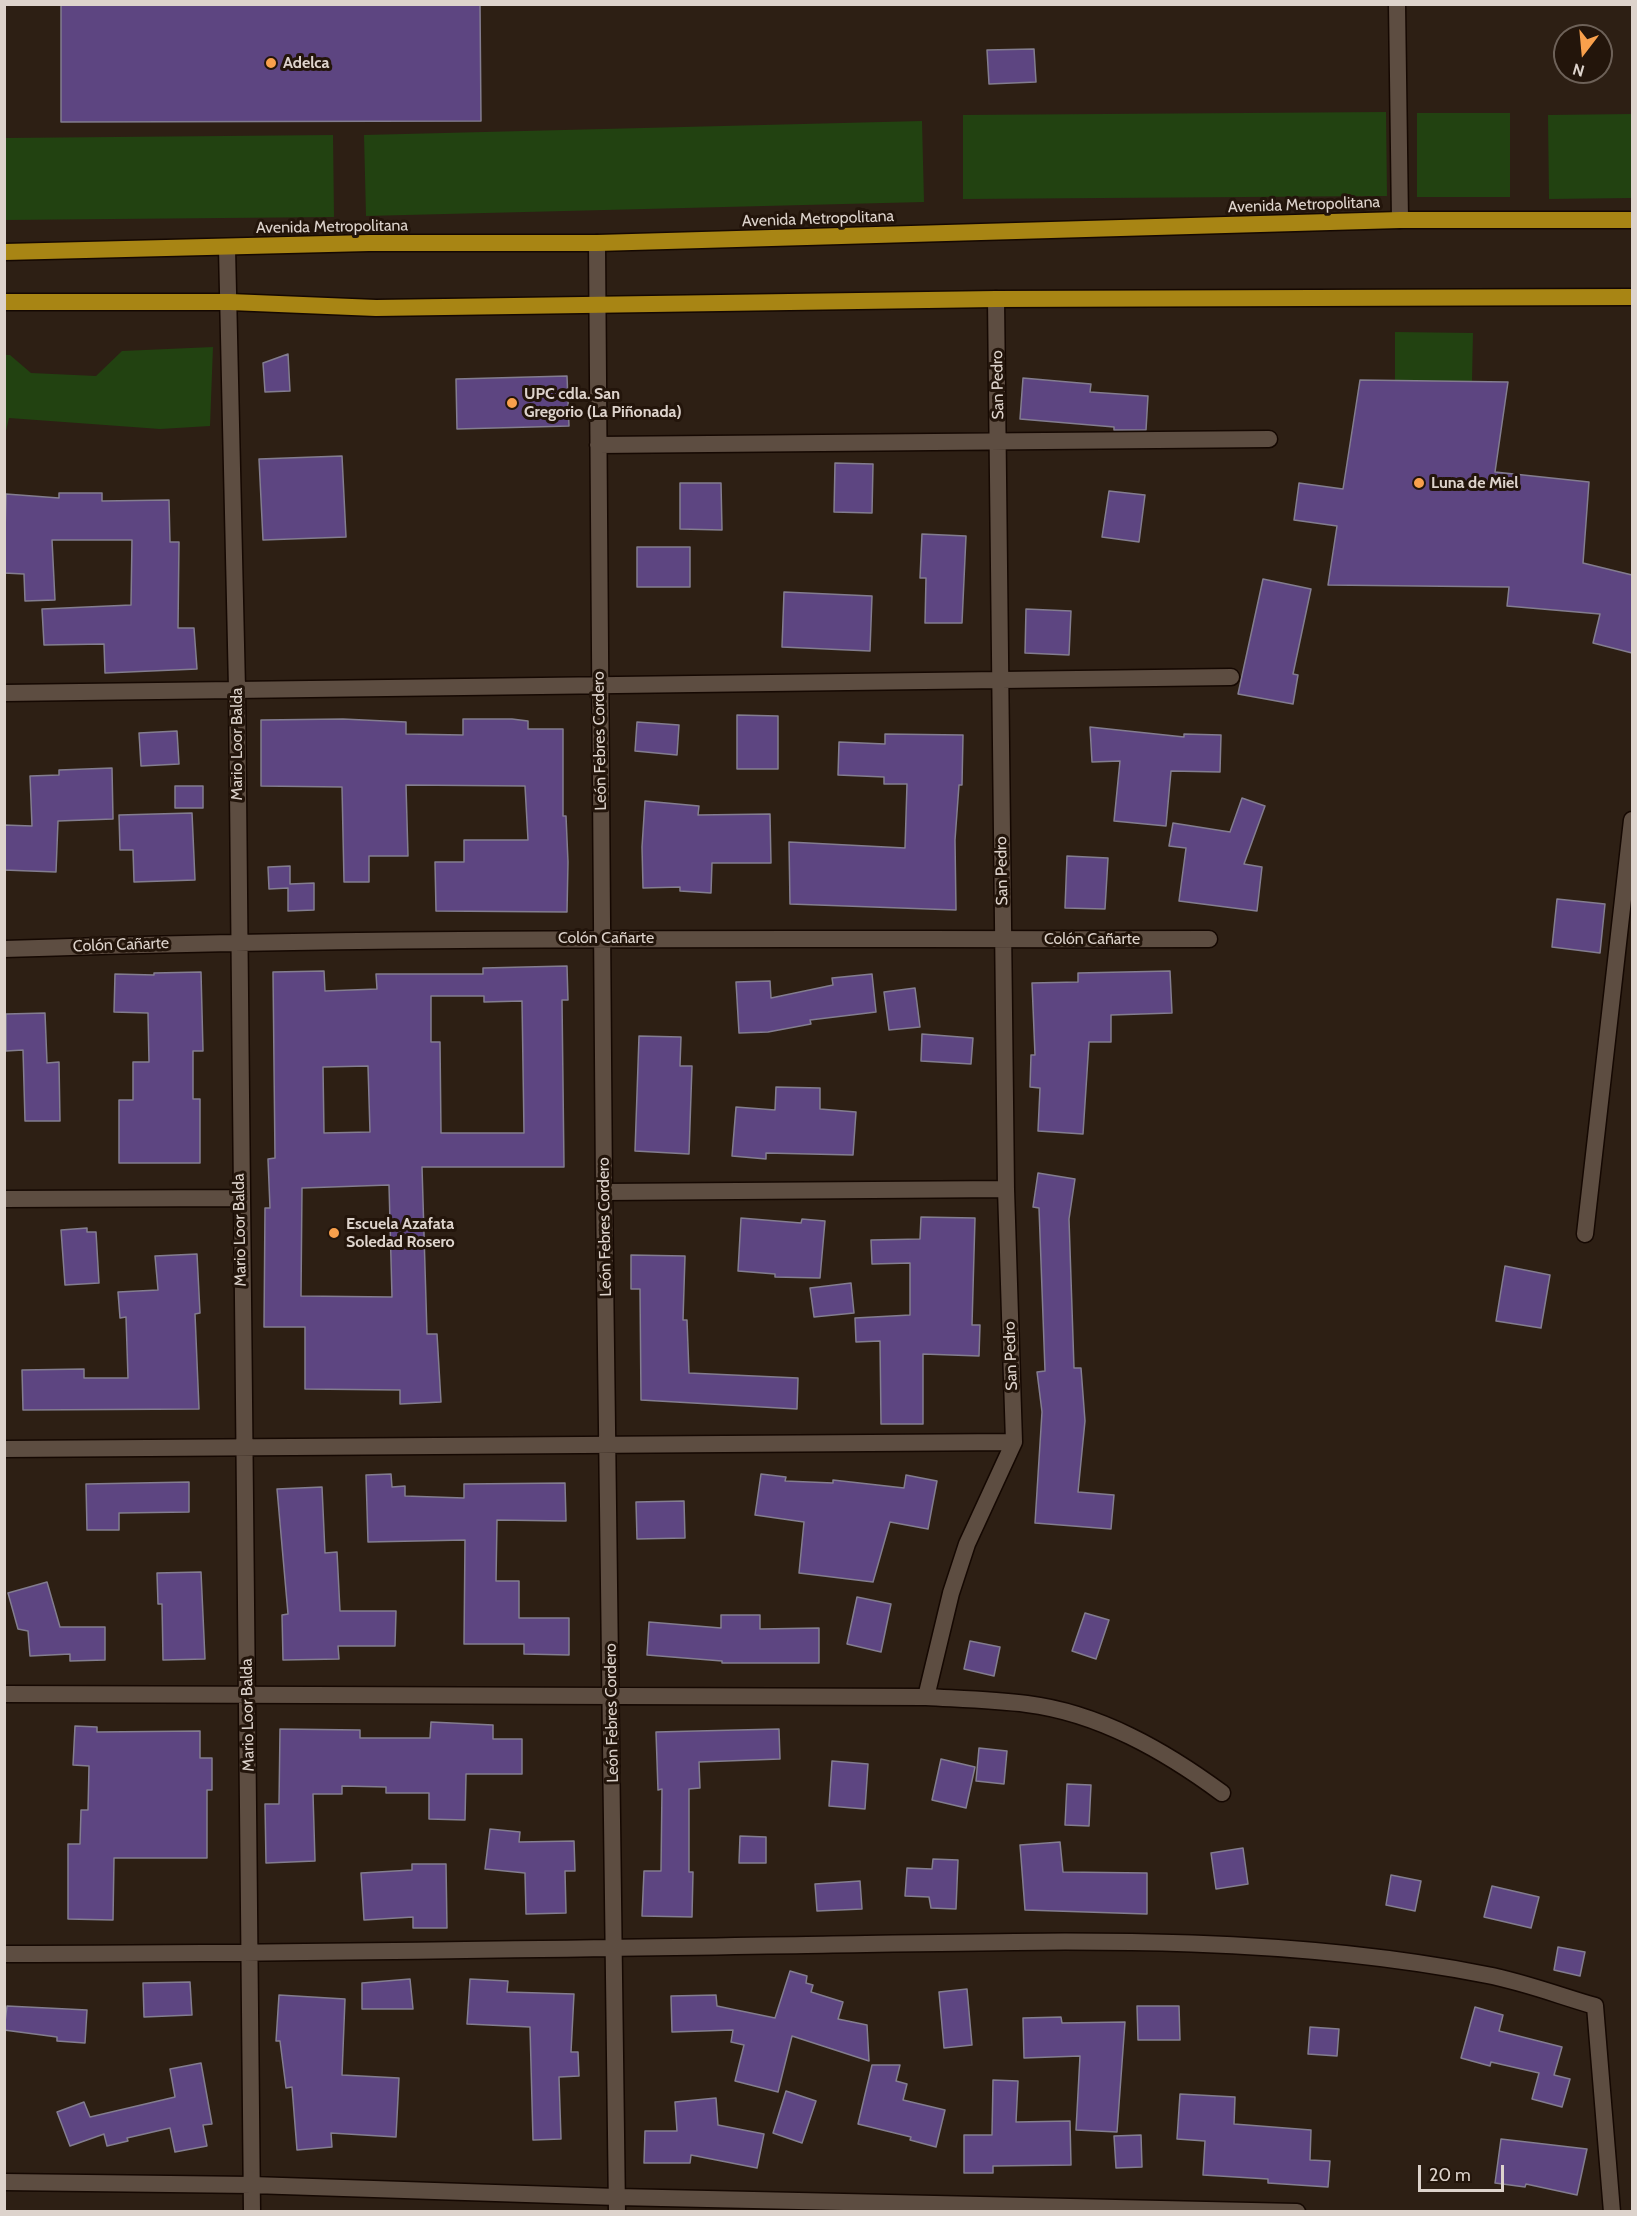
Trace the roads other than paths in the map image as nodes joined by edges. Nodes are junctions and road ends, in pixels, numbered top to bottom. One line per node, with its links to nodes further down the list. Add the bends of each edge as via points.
1 (1397, 4): 2 (street)
2 (1400, 220): 3 (highway, Avenida Metropolitana); 4 (highway, Avenida Metropolitana)
3 (1632, 220)
4 (597, 243): 5 (highway, Avenida Metropolitana, via 369,243); 11 (street, León Febres Cordero)
5 (227, 248): 6 (highway, Avenida Metropolitana); 10 (street, Mario Loor Balda)
6 (4, 252)
7 (1632, 297): 8 (highway)
8 (996, 299): 11 (highway); 13 (street, San Pedro)
9 (4, 302): 10 (highway)
10 (230, 302): 11 (highway, via 376,308); 18 (street, Mario Loor Balda)
11 (599, 306): 14 (street, León Febres Cordero)
12 (1269, 439): 13 (street)
13 (999, 441): 14 (street); 16 (street, San Pedro)
14 (598, 445): 17 (street, León Febres Cordero)
15 (1231, 677): 16 (street)
16 (999, 681): 17 (street); 22 (street, San Pedro)
17 (599, 687): 18 (street); 21 (street, León Febres Cordero)
18 (237, 689): 19 (street); 24 (street, Mario Loor Balda)
19 (4, 693)
20 (1632, 820): 30 (street)
21 (602, 937): 22 (street, Colón Cañarte); 24 (street, Colón Cañarte); 27 (street, León Febres Cordero)
22 (1003, 939): 23 (street, Colón Cañarte); 26 (street, San Pedro)
23 (1209, 939)
24 (237, 941): 25 (street, Colón Cañarte); 28 (street, Mario Loor Balda)
25 (4, 949)
26 (1006, 1189): 27 (street); 31 (street, San Pedro)
27 (604, 1192): 32 (street, León Febres Cordero)
28 (240, 1198): 29 (street); 33 (street, Mario Loor Balda)
29 (4, 1199)
30 (1585, 1234)
31 (1014, 1442): 32 (street); 38 (street, via 964,1554)
32 (607, 1444): 33 (street); 37 (street, León Febres Cordero)
33 (243, 1448): 34 (street); 36 (street, Mario Loor Balda)
34 (4, 1449)
35 (4, 1694): 36 (street)
36 (248, 1696): 37 (street); 42 (street, Mario Loor Balda)
37 (613, 1696): 38 (street); 40 (street, León Febres Cordero)
38 (926, 1697): 39 (street, via 1029,1704 1106,1724 1188,1768)
39 (1222, 1793)
40 (613, 1948): 42 (street); 45 (street, León Febres Cordero); 49 (street, via 1217,1943 1379,1957 1491,1976 1595,2006)
41 (4, 1954): 42 (street)
42 (249, 1954): 44 (street, Mario Loor Balda)
43 (4, 2182): 44 (street)
44 (252, 2185): 45 (street); 46 (street, Mario Loor Balda)
45 (617, 2204): 47 (street)
46 (252, 2211)
47 (1283, 2211): 48 (street)
48 (1297, 2211)
49 (1612, 2211)

